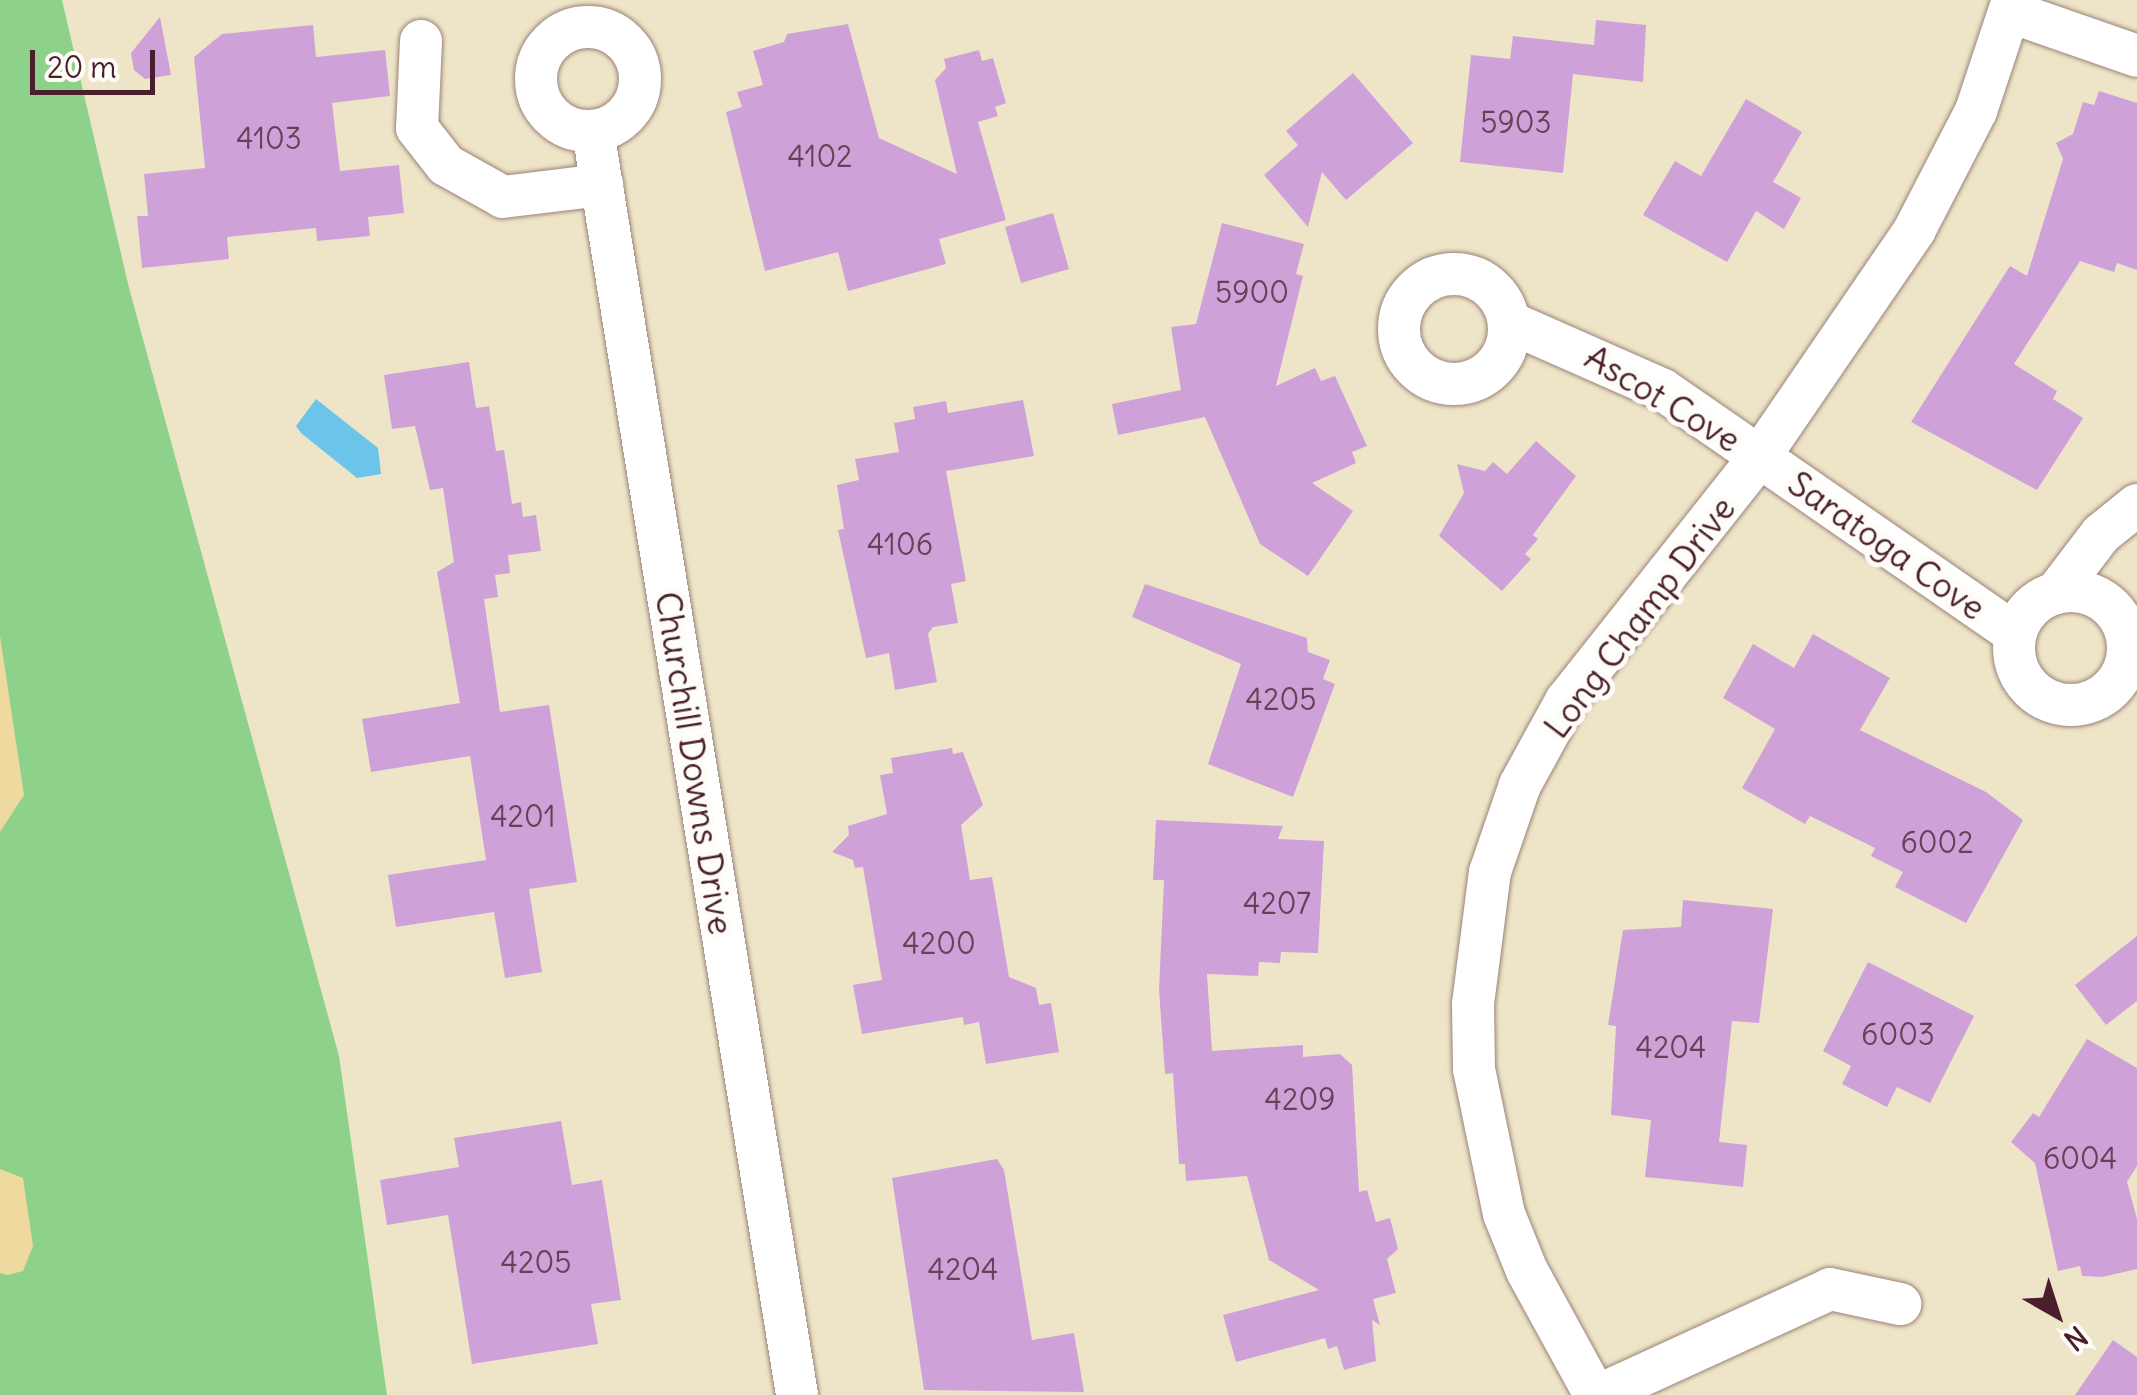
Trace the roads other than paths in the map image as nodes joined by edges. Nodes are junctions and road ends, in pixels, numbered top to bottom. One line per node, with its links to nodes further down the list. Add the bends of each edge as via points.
1 (2012, 6): 3 (street); 7 (street, Long Champ Drive, via 1976,111 1914,231)
2 (421, 42): 5 (street, via 417,128 446,166 503,196)
3 (2137, 56)
4 (594, 131): 5 (street, Churchill Downs Drive)
5 (602, 185): 12 (street, Churchill Downs Drive)
6 (1509, 322): 7 (street, Ascot Cove, via 1621,366)
7 (1760, 456): 10 (street, Saratoga Cove); 13 (street, Long Champ Drive, via 1566,701 1520,785 1490,872 1474,1004 1474,1069 1485,1123 1509,1228)
8 (2137, 505): 9 (street, via 2101,534)
9 (2056, 593): 10 (street, via 2023,615); 10 (street, via 2092,594 2120,618 2128,655 2112,688 2078,705 2042,698 2017,670)
10 (2015, 634)
11 (1900, 1304): 13 (street, via 1830,1289)
12 (797, 1395)
13 (1597, 1395)

